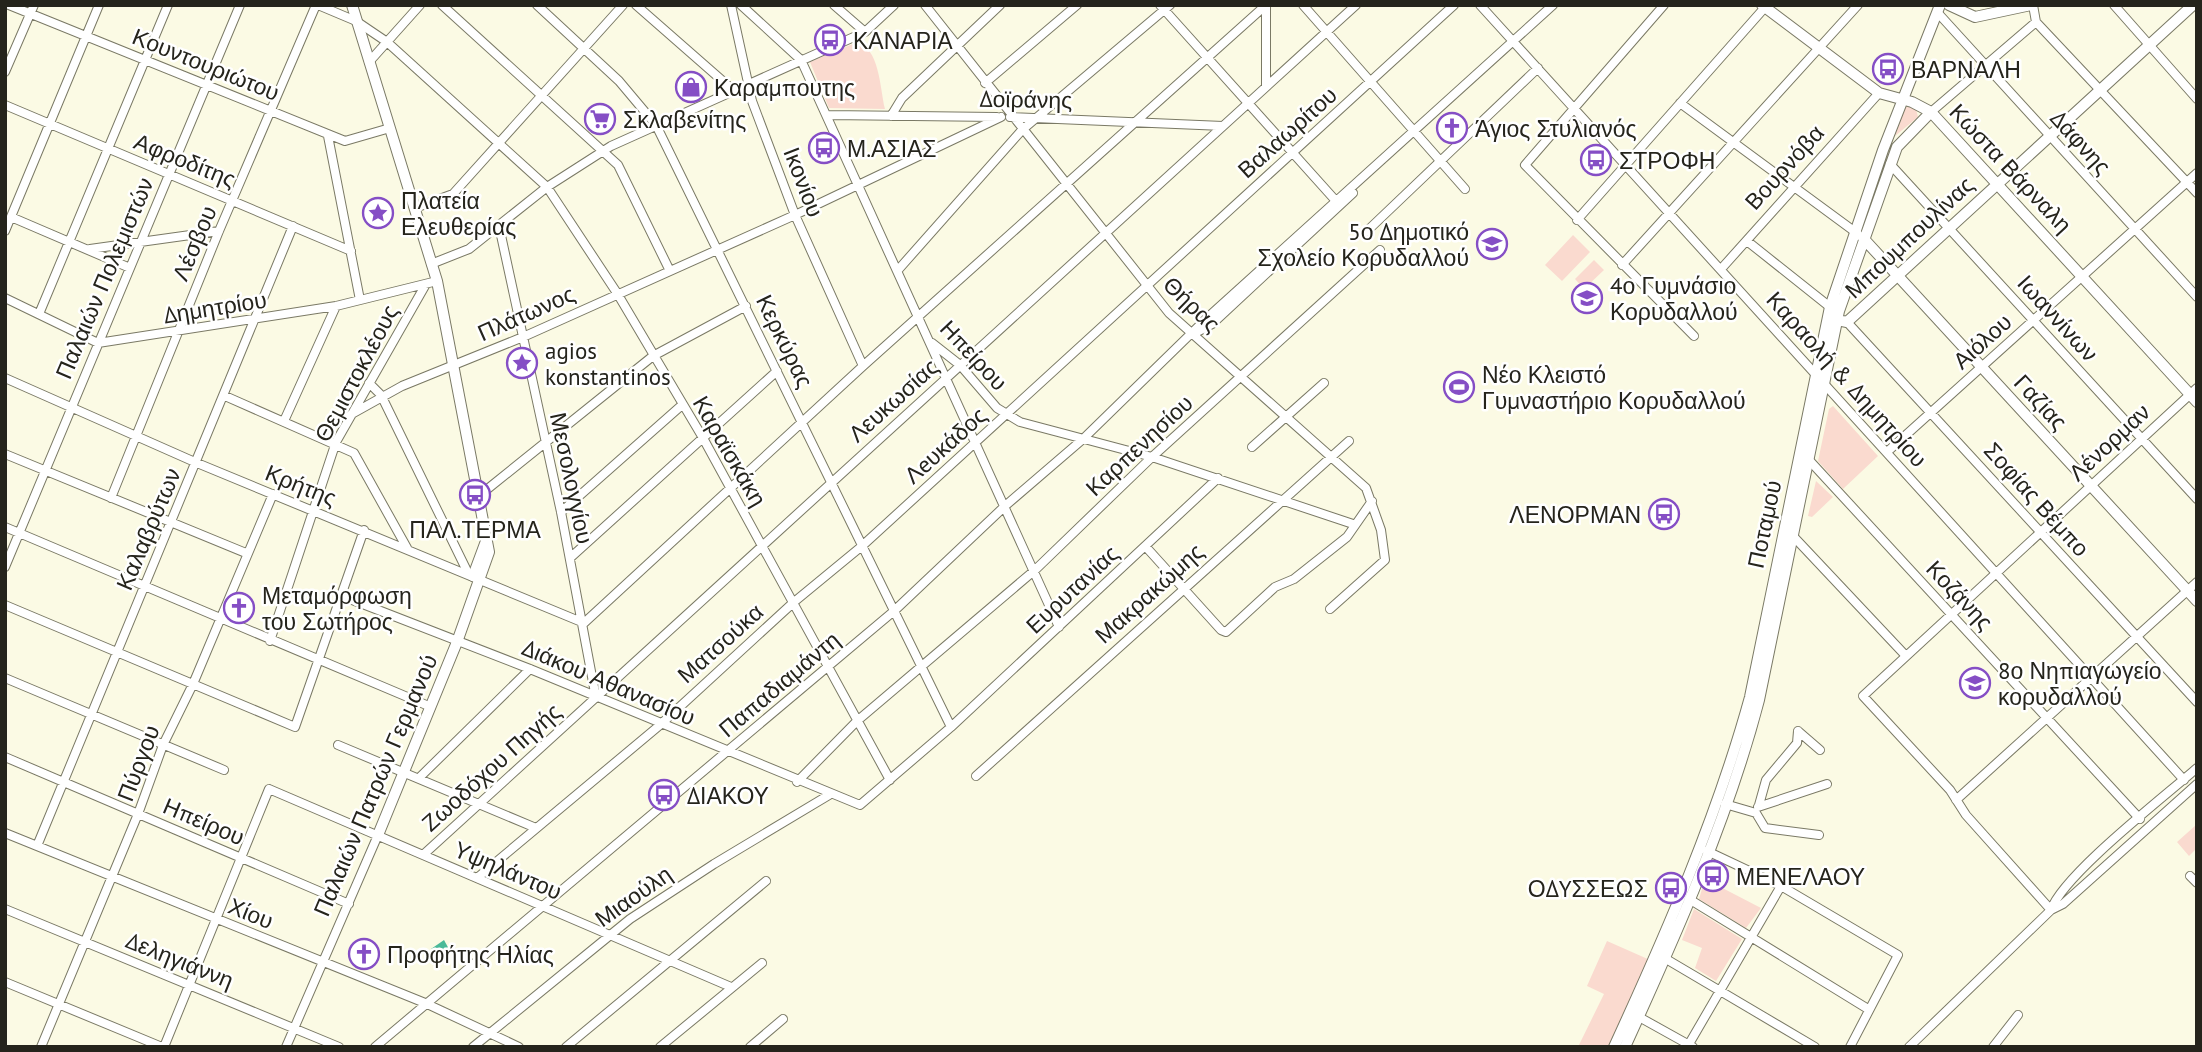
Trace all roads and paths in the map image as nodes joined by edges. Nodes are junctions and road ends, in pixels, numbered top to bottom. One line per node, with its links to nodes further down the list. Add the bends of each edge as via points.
1 (9, 5): 33 (street, Κουντουριώτου)
2 (99, 5): 39 (street)
3 (168, 5): 47 (street)
4 (240, 5): 56 (street, Παλαιών Πολεμιστών)
5 (317, 5): 35 (street, Καραϊσκάκη); 68 (street, Λέσβου)
6 (352, 5): 35 (street, Παλαιών Πατρών Γερμανού)
7 (420, 5): 40 (street)
8 (442, 5): 61 (street)
9 (537, 5): 45 (street, Κερκύρας)
10 (623, 5): 45 (street)
11 (636, 5): 58 (street)
12 (730, 5): 54 (street, Ικονίου)
13 (741, 5): 48 (street, Ηπείρου)
14 (834, 5): 38 (street)
15 (894, 5): 38 (street)
16 (925, 5): 42 (street, Θήρας)
17 (1000, 5): 42 (street)
18 (1077, 5): 55 (street)
19 (1266, 5): 46 (street); 57 (street)
20 (1303, 5): 37 (street)
21 (1356, 5): 37 (street)
22 (1454, 5): 53 (street, Βαλαωρίτου)
23 (1480, 5): 41 (street, Καραολή & Δημητρίου)
24 (1553, 5): 41 (street, Παπαδιαμάντη)
25 (1664, 5): 67 (street)
26 (1858, 5): 44 (street)
27 (1949, 5): 28 (street, via 1975,17)
28 (2032, 5): 36 (street)
29 (2114, 5): 43 (street)
30 (2193, 5): 43 (street, Μπουμπουλίνας)
31 (1765, 6): 44 (street, Κώστα Βάρναλη); 64 (street)
32 (1165, 7): 46 (street); 74 (street)
33 (32, 9): 39 (street, Κουντουριώτου); 52 (street)
34 (1939, 9): 50 (street, Δάφνης); 63 (street, Ποταμού)
35 (356, 21): 40 (street, Καραϊσκάκη); 49 (street, Παλαιών Πατρών Γερμανού)
36 (2036, 22): 50 (street); 59 (street)
37 (1327, 31): 53 (street); 57 (street)
38 (865, 32): 48 (street)
39 (85, 37): 47 (street, Κουντουριώτου); 76 (street)
40 (387, 42): 49 (street); 85 (street, Καραϊσκάκη)
41 (1513, 42): 51 (street, Καραολή & Δημητρίου); 81 (street, Παπαδιαμάντη)
42 (956, 46): 55 (street, Θήρας); 71 (street, via 902,98)
43 (2148, 46): 59 (street, Μπουμπουλίνας); 62 (street)
44 (1821, 47): 60 (street, Κώστα Βάρναλη); 84 (street)
45 (584, 49): 61 (street); 77 (street, Κερκύρας)
46 (1207, 58): 65 (street); 75 (street)
47 (145, 60): 56 (street, Κουντουριώτου); 87 (street)
48 (801, 60): 54 (street); 70 (street, Ηπείρου)
49 (369, 62): 79 (street, Παλαιών Πατρών Γερμανού)
50 (1986, 65): 69 (street); 83 (street, Δάφνης)
51 (1538, 68): 67 (street, Καραολή & Δημητρίου); 90 (street)
52 (5, 72)
53 (1372, 82): 81 (street); 89 (street, Βαλαωρίτου)
54 (748, 83): 58 (street); 107 (street, Ικονίου)
55 (985, 83): 72 (street, Θήρας)
56 (206, 86): 68 (street, Κουντουριώτου); 94 (street, Παλαιών Πολεμιστών)
57 (1266, 86): 65 (street)
58 (733, 90): 77 (street)
59 (2101, 90): 83 (street, Μπουμπουλίνας); 95 (street)
60 (1879, 93): 63 (street, Κώστα Βάρναλη); 99 (street, Βουρνόβα)
61 (541, 96): 85 (street); 88 (street)
62 (2197, 99)
63 (1903, 100): 69 (street, Κώστα Βάρναλη); 118 (street, Ποταμού)
64 (1680, 103): 84 (street); 91 (street)
65 (1247, 104): 78 (street); 89 (street)
66 (5, 105): 76 (street, Αφροδίτης)
67 (1576, 110): 91 (street, Καραολή & Δημητρίου); 109 (street, via 1525,165)
68 (272, 111): 82 (street, Κουντουριώτου); 103 (street, Λέσβου)
69 (1931, 112): 92 (street, Ποταμού, via 1902,140); 97 (street, Κώστα Βάρναλη)
70 (828, 115): 71 (street, Δοϊράνης); 96 (street, Ηπείρου)
71 (891, 116): 73 (street, Δοϊράνης)
72 (1012, 116): 73 (street, Δοϊράνης); 74 (street, Δοϊράνης); 80 (street, Θήρας)
73 (1001, 117): 96 (street, Πλάτωνος)
74 (1039, 117): 75 (street, Δοϊράνης); 80 (street)
75 (1135, 123): 78 (street, Δοϊράνης); 98 (street)
76 (49, 125): 87 (street, Αφροδίτης); 108 (street)
77 (656, 125): 88 (street); 123 (street, Κερκύρας)
78 (1223, 127): 117 (street)
79 (390, 128): 82 (street, Κουντουριώτου, via 345,141); 105 (street, Παλαιών Πατρών Γερμανού)
80 (1022, 130): 98 (street, Θήρας); 131 (street)
81 (1415, 130): 86 (street, Παπαδιαμάντη); 90 (street)
82 (328, 136): 125 (street)
83 (2050, 136): 97 (street, Μπουμπουλίνας); 113 (street, Δάφνης)
84 (1735, 143): 99 (street); 106 (street)
85 (500, 144): 100 (street, Καραϊσκάκη); 105 (street, via 453,194)
86 (1400, 144): 104 (street, Παπαδιαμάντη); 149 (street, Παπαδιαμάντη, via 1305,239 1212,324)
87 (108, 149): 94 (street, Αφροδίτης); 120 (street)
88 (602, 151): 100 (street); 129 (street, via 625,176)
89 (1293, 152): 104 (street); 135 (street, Βαλαωρίτου)
90 (1440, 159): 101 (street); 116 (street)
91 (1625, 164): 106 (street, Καραολή & Δημητρίου); 109 (street)
92 (1890, 164): 112 (street, Ιωαννίνων); 118 (street, Ποταμού)
93 (2197, 173): 95 (street, Αιόλου)
94 (169, 174): 103 (street, Αφροδίτης); 119 (street, Παλαιών Πολεμιστών)
95 (2187, 182): 102 (street); 113 (street, Αιόλου)
96 (860, 183): 107 (street, Πλάτωνος); 131 (street, Ηπείρου)
97 (1998, 183): 112 (street, Μπουμπουλίνας); 133 (street, Κώστα Βάρναλη)
98 (1066, 185): 117 (street, Θήρας); 144 (street)
99 (1794, 186): 118 (street); 121 (street, Βουρνόβα)
100 (547, 187): 111 (street); 136 (street, Καραϊσκάκη)
101 (1465, 189)
102 (2197, 193)
103 (233, 201): 110 (street, Αφροδίτης); 115 (street, Λέσβου)
104 (1336, 201): 149 (street, Παπαδιαμάντη)
105 (415, 208): 126 (street, Παλαιών Πατρών Γερμανού)
106 (1671, 214): 127 (street); 130 (street, Καραολή & Δημητρίου)
107 (795, 215): 123 (street, Πλάτωνος); 157 (street, Ικονίου)
108 (11, 217): 114 (street); 120 (street)
109 (1577, 220): 127 (street)
110 (293, 226): 125 (street, Αφροδίτης); 145 (street, Καλαβρύτων)
111 (499, 226): 126 (street, via 469,249); 151 (street, Μεσολογγίου)
112 (1949, 228): 132 (street, Μπουμπουλίνας); 146 (street, Ιωαννίνων)
113 (2135, 229): 133 (street, Αιόλου); 137 (street, Δάφνης)
114 (5, 231)
115 (219, 231): 119 (street); 148 (street, Λέσβου)
116 (1366, 232)
117 (1103, 233): 135 (street, Θήρας); 156 (street, Λευκωσίας)
118 (1859, 235): 132 (street, Γαζίας); 142 (street, Ποταμού); 147 (street, Ποταμού)
119 (142, 239): 122 (street); 128 (street, Παλαιών Πολεμιστών)
120 (70, 240): 122 (street); 143 (street)
121 (1747, 241): 130 (street, Βουρνόβα); 142 (street)
122 (90, 249): 128 (street)
123 (719, 249): 129 (street, Πλάτωνος); 141 (street, Κερκύρας)
124 (1380, 250): 162 (street, Καρπενησίου)
125 (351, 251): 139 (street)
126 (431, 264): 134 (street, Παλαιών Πατρών Γερμανού)
127 (1622, 265): 150 (street)
128 (130, 268): 153 (street, Παλαιών Πολεμιστών)
129 (669, 269): 136 (street, Πλάτωνος)
130 (1721, 269): 160 (street, Καραολή & Δημητρίου)
131 (898, 270): 144 (street, Ηπείρου)
132 (1897, 276): 147 (street, Μπουμπουλίνας); 158 (street, Γαζίας)
133 (2082, 276): 146 (street, Αιόλου); 168 (street, Κώστα Βάρναλη)
134 (432, 283): 139 (street, Δημητρίου); 155 (street, Παλαιών Πατρών Γερμανού); 164 (street, Θεμιστοκλέους)
135 (1147, 287): 149 (street, Θήρας); 174 (street, Λeυκάδος)
136 (617, 293): 151 (street, Πλάτωνος); 154 (street, Καραϊσκάκη)
137 (2197, 297)
138 (5, 298): 143 (street)
139 (360, 300): 140 (street, Δημητρίου)
140 (336, 306): 145 (street, Δημητρίου); 176 (street)
141 (746, 306): 154 (street); 159 (street, Κερκύρας)
142 (1830, 307): 160 (street, Ποταμού)
143 (39, 314): 153 (street)
144 (918, 316): 152 (street, Ηπείρου); 157 (street)
145 (256, 320): 148 (street, Δημητρίου); 169 (street, Καλαβρύτων)
146 (2034, 320): 158 (street, Αιόλου); 180 (street, Ιωαννίνων)
147 (1842, 321): 166 (street, Ποταμού); 172 (street, Σοφίας Βέμπο)
148 (177, 333): 153 (street, Δημητρίου); 178 (street, Λέσβου)
149 (1193, 335): 162 (street, Θήρας); 181 (street, Παπαδιαμάντη)
150 (1695, 336)
151 (523, 337): 155 (street, Πλάτωνος); 185 (street, Μεσολογγίου)
152 (929, 341): 156 (street, Ηπείρου); 161 (street)
153 (98, 343): 171 (street, Παλαιών Πολεμιστών)
154 (653, 356): 170 (street, Καραϊσκάκη); 185 (street)
155 (455, 365): 167 (street, Πλάτωνος); 199 (street, Παλαιών Πατρών Γερμανού)
156 (960, 365): 161 (street, Λευκωσίας); 174 (street, Ηπείρου)
157 (863, 366): 177 (street)
158 (1981, 368): 172 (street, Αιόλου); 196 (street, Γαζίας)
159 (777, 371): 177 (street, Κερκύρας); 179 (street)
160 (1816, 373): 166 (street, Καραολή & Δημητρίου); 305 (street, Ποταμού, via 1747,708)
161 (945, 376): 184 (street); 195 (street, Λευκωσίας)
162 (1241, 377): 175 (street, Θήρας); 189 (street, Καρπενησίου)
163 (5, 378): 171 (street, Κρήτης)
164 (369, 383): 167 (street); 173 (street, Θεμιστοκλέους)
165 (1324, 383): 175 (street)
166 (1824, 383): 187 (street, Καραολή & Δημητρίου); 191 (street, Ποταμού)
167 (381, 395): 173 (street, Πλάτωνος); 223 (street)
168 (2194, 395): 180 (street, Λένορμαν)
169 (225, 396): 176 (street); 192 (street, Καλαβρύτων)
170 (682, 405): 179 (street, Καραϊσκάκη); 206 (street)
171 (71, 408): 178 (street, Κρήτης); 193 (street, Παλαιών Πολεμιστών)
172 (1932, 412): 187 (street, Αιόλου); 211 (street, Σοφίας Βέμπο)
173 (350, 415): 183 (street, Θεμιστοκλέους)
174 (1006, 415): 181 (street, Ηπείρου); 184 (street, Λeυκάδος)
175 (1285, 417): 186 (street); 190 (street, Θήρας)
176 (284, 421): 183 (street)
177 (802, 422): 195 (street, Κερκύρας); 197 (street)
178 (135, 436): 192 (street, Κρήτης); 200 (street, Λέσβου)
179 (703, 438): 197 (street, Καραϊσκάκη); 219 (street)
180 (2142, 438): 196 (street, Λένορμαν); 201 (street, Ιωαννίνων)
181 (1083, 439): 189 (street, Ηπείρου); 204 (street, Παπαδιαμάντη)
182 (1349, 440): 190 (street, Μακρακώμης)
183 (336, 442): 205 (street, Θεμιστοκλέους); 217 (street, via 359,458)
184 (975, 443): 204 (street); 215 (street, Λeυκάδος)
185 (545, 444): 199 (street); 206 (street, Μεσολογγίου)
186 (1252, 447)
187 (1888, 452): 222 (street, Καραολή & Δημητρίου)
188 (5, 454): 193 (street)
189 (1152, 457): 194 (street, Ηπείρου); 221 (street, Καρπενησίου)
190 (1329, 457): 202 (street, Μακρακώμης); 203 (street, Θήρας, via 1366,488)
191 (1809, 460): 213 (street, Ποταμού); 234 (street, Κοζάνης)
192 (197, 463): 198 (street, Κρήτης); 207 (street, Καλαβρύτων)
193 (45, 470): 200 (street); 212 (street, Παλαιών Πολεμιστών)
194 (1218, 478): 202 (street, Ηπείρου); 216 (street, Ευρυτανίας)
195 (832, 482): 214 (street, Ζωοδόχου Πηγής); 215 (street, Κερκύρας)
196 (2090, 486): 211 (street, Λένορμαν); 227 (street, Γαζίας)
197 (730, 490): 214 (street, Καραϊσκάκη); 236 (street)
198 (273, 494): 205 (street, Κρήτης); 218 (street, Πύργου)
199 (480, 495): 223 (street, Παλαιών Πατρών Γερμανού, via 488,559)
200 (111, 498): 207 (street)
201 (2197, 499)
202 (1283, 500): 208 (street, Ηπείρου); 226 (street, Μακρακώμης)
203 (1372, 501): 208 (street); 232 (street, Θήρας, via 1385,560)
204 (1005, 506): 221 (street); 233 (street, Παπαδιαμάντη)
205 (314, 512): 210 (street, Κρήτης); 239 (street, Θεμιστοκλέους)
206 (561, 512): 219 (street, Μεσολογγίου)
207 (170, 523): 218 (street); 225 (street, Καλαβρύτων)
208 (1353, 524): 226 (street, via 1339,544 1294,579 1275,587 1225,632)
209 (5, 527): 212 (street)
210 (364, 530): 217 (street, Κρήτης); 228 (street)
211 (2041, 532): 222 (street, Λένορμαν); 238 (street, Σοφίας Βέμπο)
212 (19, 533): 220 (street, Παλαιών Πολεμιστών); 225 (street)
213 (1793, 536): 242 (street); 277 (street, Ποταμού, via 1759,700)
214 (762, 545): 230 (street, Καραϊσκάκη); 250 (street, Ζωοδόχου Πηγής)
215 (862, 545): 230 (street, Ματσούκα); 233 (street, Κερκύρας)
216 (1146, 547): 226 (street); 237 (street, Ευρυτανίας)
217 (407, 548): 223 (street, Κρήτης)
218 (246, 552): 235 (street, Πύργου)
219 (570, 558): 236 (street, Μεσολογγίου)
220 (5, 567)
221 (1035, 570): 237 (street); 244 (street, Καρπενησίου)
222 (1997, 573): 234 (street, Λένορμαν); 248 (street, Καραολή & Δημητρίου)
223 (474, 576): 236 (street, Κρήτης); 240 (street, Παλαιών Πατρών Γερμανού)
224 (2197, 582): 227 (street)
225 (145, 584): 235 (street); 241 (street, Καλαβρύτων)
226 (1183, 587): 266 (street, Μακρακώμης)
227 (2187, 591): 229 (street, Γαζίας); 238 (street)
228 (342, 596): 240 (street, Διάκου Αθανασίου); 243 (street)
229 (2197, 601)
230 (794, 602): 245 (street, Καραϊσκάκη); 256 (street, Ματσούκα)
231 (5, 605): 241 (street)
232 (1330, 609)
233 (894, 611): 244 (street, Κερκύρας); 245 (street, Παπαδιαμάντη)
234 (1952, 614): 242 (street, Λένορμαν); 254 (street, Κοζάνης)
235 (219, 619): 239 (street); 249 (street, Πύργου)
236 (584, 623): 250 (street, Μεσολογγίου)
237 (1059, 627): 257 (street, Ευρυτανίας)
238 (2137, 637): 248 (street); 251 (street, Σοφίας Βέμπο)
239 (270, 641): 243 (street)
240 (457, 642): 246 (street, Διάκου Αθανασίου); 252 (street, Παλαιών Πατρών Γερμανού)
241 (119, 652): 249 (street); 253 (street, Καλαβρύτων)
242 (1906, 656): 275 (street, Λένορμαν, via 1863,696)
243 (320, 661): 249 (street, via 295,727); 252 (street)
244 (923, 666): 255 (street, Καρπενησίου); 257 (street, Κερκύρας)
245 (828, 668): 255 (street, Καραϊσκάκη); 261 (street, Παπαδιαμάντη)
246 (530, 669): 250 (street, Διάκου Αθανασίου); 267 (street)
247 (5, 678): 253 (street)
248 (2092, 678): 254 (street); 269 (street, Καραολή & Δημητρίου)
249 (193, 684): 258 (street, Πύργου)
250 (596, 698): 256 (street, Διάκου Αθανασίου); 276 (street, Ζωοδόχου Πηγής)
251 (2197, 702)
252 (431, 707): 265 (street, Παλαιών Πατρών Γερμανού)
253 (91, 714): 258 (street); 271 (street, Καλαβρύτων)
254 (2049, 719): 275 (street); 281 (street, Κοζάνης)
255 (858, 721): 268 (street, Καραϊσκάκη); 270 (street, Καρπενησίου)
256 (660, 725): 261 (street, Διάκου Αθανασίου); 282 (street, Ματσούκα)
257 (951, 727): 268 (street, Ευρυτανίας)
258 (163, 745): 264 (street); 280 (street, Πύργου)
259 (338, 745): 265 (street)
260 (1820, 750): 279 (street, via 1798,731 1797,743 1766,780)
261 (726, 752): 270 (street, Διάκου Αθανασίου); 298 (street, Παπαδιαμάντη)
262 (5, 757): 271 (street, Ηπείρου)
263 (2197, 768): 269 (street)
264 (224, 770)
265 (404, 770): 267 (street); 284 (street, Παλαιών Πατρών Γερμανού)
266 (976, 776)
267 (420, 777): 276 (street)
268 (890, 780): 278 (street, Ευρυτανίας)
269 (2184, 780): 281 (street)
270 (797, 782): 274 (street, Διάκου Αθανασίου)
271 (65, 783): 280 (street, Ηπείρου); 286 (street, Καλαβρύτων)
272 (1827, 785): 279 (street)
273 (2195, 788): 300 (street)
274 (829, 795): 278 (street, Διάκου Αθανασίου); 302 (street, Μιαούλη)
275 (1956, 800): 300 (street)
276 (480, 803): 282 (street); 288 (street, Ζωοδόχου Πηγής)
277 (1725, 804): 279 (street); 287 (street, Ποταμού)
278 (860, 806)
279 (1757, 809): 285 (street, via 1765,828)
280 (138, 814): 289 (street, Ηπείρου); 291 (street, Πύργου)
281 (2140, 819): 300 (street, via 2056,896)
282 (536, 828): 292 (street, Ματσούκα)
283 (5, 833): 286 (street, Χίου)
284 (378, 835): 288 (street, Υψηλάντου); 289 (street, Υψηλάντου, via 269,789); 297 (street, Παλαιών Πατρών Γερμανού)
285 (1819, 835)
286 (37, 846): 291 (street, Χίου)
287 (1707, 851): 295 (street); 296 (street, Ποταμού)
288 (423, 855): 292 (street, Υψηλάντου)
289 (242, 858): 297 (street, Ηπείρου); 301 (street)
290 (2190, 876): 294 (street)
291 (113, 877): 301 (street, Χίου); 304 (street, Πύργου)
292 (477, 878): 298 (street, Υψηλάντου)
293 (766, 881): 306 (street)
294 (2197, 883)
295 (1781, 886): 303 (street); 315 (street, via 1898,955)
296 (1689, 899): 303 (street); 305 (street, Ποταμού)
297 (349, 904): 307 (street, Παλαιών Πατρών Γερμανού)
298 (544, 907): 302 (street, Υψηλάντου); 313 (street, Παπαδιαμάντη)
299 (5, 909): 304 (street, Δεληγιάννη)
300 (2052, 910): 336 (street)
301 (217, 919): 307 (street, Χίου); 310 (street)
302 (610, 934): 306 (street, Υψηλάντου); 320 (street, Μιαούλη)
303 (1751, 938): 312 (street); 315 (street)
304 (84, 942): 310 (street, Δεληγιάννη); 314 (street, Πύργου)
305 (1661, 956): 312 (street); 317 (street, Ποταμού); 333 (street, Ποταμού)
306 (670, 959): 311 (street, Υψηλάντου); 330 (street)
307 (324, 963): 313 (street, Χίου); 319 (street, Παλαιών Πατρών Γερμανού)
308 (762, 963): 311 (street)
309 (5, 982): 314 (street)
310 (190, 984): 319 (street, Δεληγιάννη); 324 (street)
311 (731, 987): 331 (street)
312 (1719, 991): 321 (street); 322 (street)
313 (425, 1003): 320 (street, Χίου); 327 (street, Παπαδιαμάντη)
314 (61, 1004): 323 (street, Πύργου); 324 (street)
315 (1868, 1009): 335 (street, via 1869,1016)
316 (2018, 1015): 337 (street)
317 (1639, 1017): 321 (street); 334 (street, Ποταμού)
318 (783, 1019): 332 (street)
319 (296, 1030): 325 (street, Παλαιών Πατρών Γερμανού); 326 (street, Δεληγιάννη)
320 (488, 1034): 328 (street, Μιαούλη); 329 (street, Χίου)
321 (1691, 1045)
322 (1813, 1046)
323 (41, 1047)
324 (163, 1047)
325 (286, 1047)
326 (339, 1047)
327 (375, 1047)
328 (473, 1047)
329 (519, 1047)
330 (566, 1047)
331 (660, 1047)
332 (750, 1047)
333 (1614, 1047)
334 (1625, 1047)
335 (1850, 1047)
336 (1909, 1047)
337 (1993, 1047)

